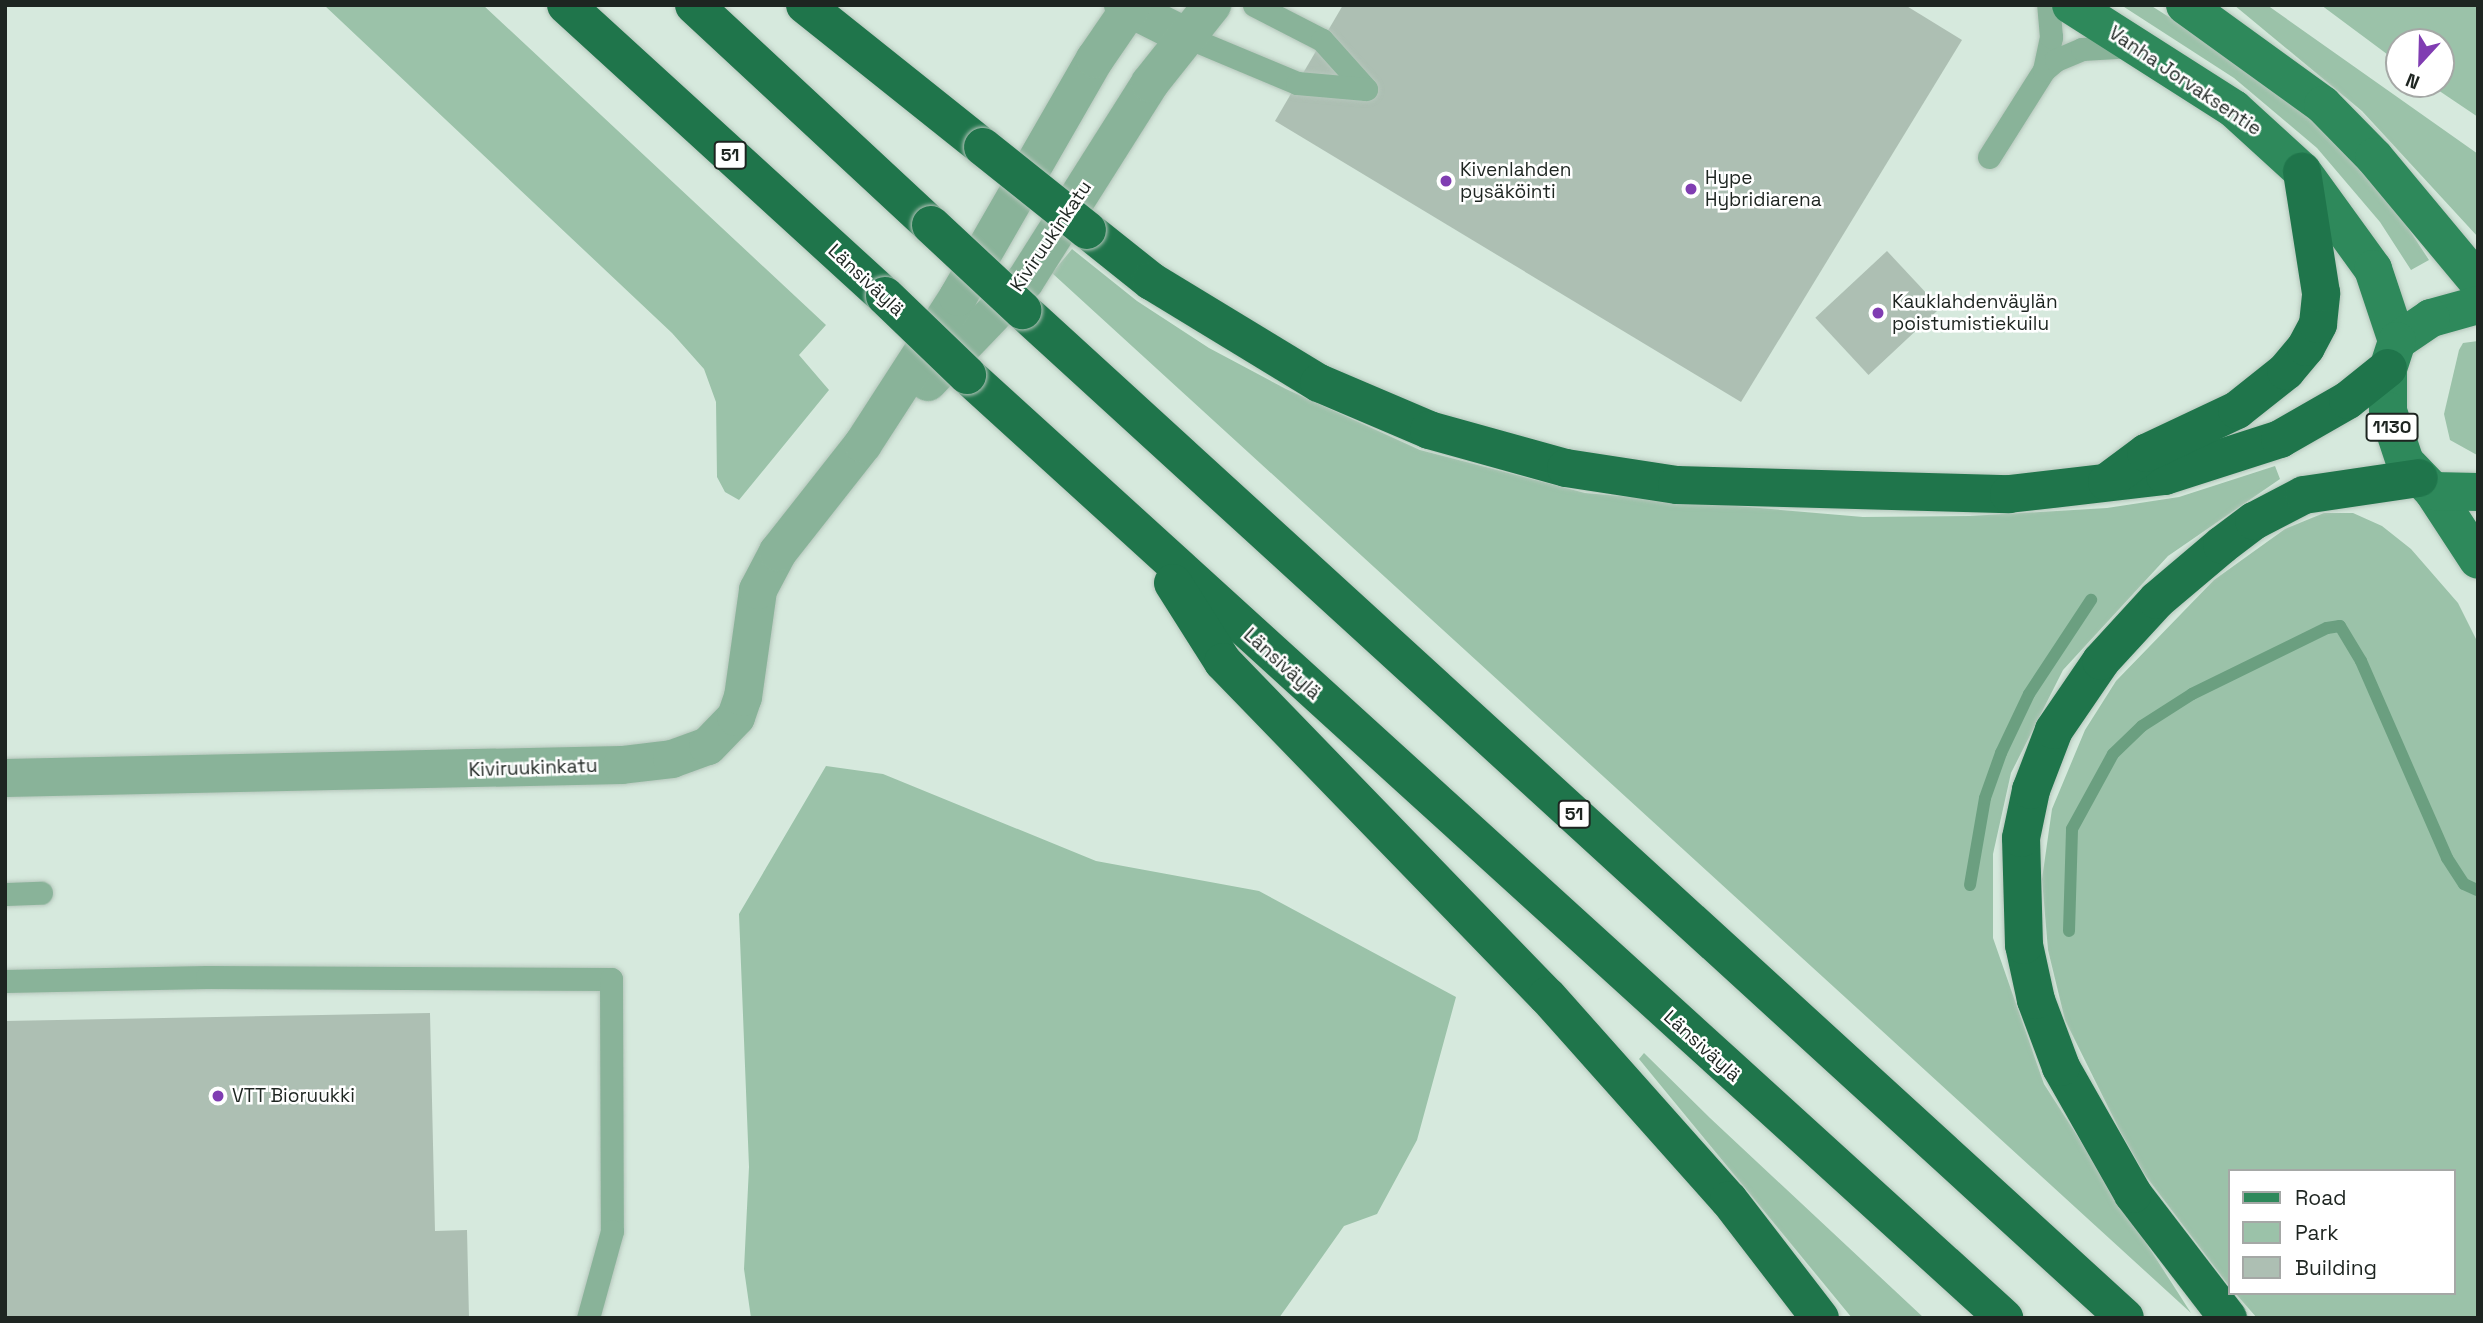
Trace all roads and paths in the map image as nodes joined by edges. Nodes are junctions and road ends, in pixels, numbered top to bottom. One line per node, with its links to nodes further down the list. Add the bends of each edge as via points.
1 (566, 5): 22 (highway, Länsiväylä / 51, bridge)
2 (694, 5): 31 (highway, 51, bridge)
3 (804, 5): 20 (highway, bridge, via 1151,281 1319,383 1429,430 1566,468 1677,485 2009,494)
4 (1212, 5): 10 (street, Kiviruukinkatu)
5 (1254, 5): 10 (lane, via 1322,40 1366,89 1297,83)
6 (2048, 5): 12 (lane, via 2051,37)
7 (2071, 5): 11 (main road, Vanha Jorvaksentie)
8 (2185, 5): 15 (main road, via 2323,105 2374,157)
9 (1128, 7): 10 (street); 18 (street, Kiviruukinkatu, via 958,297)
10 (1187, 37): 18 (street, Kiviruukinkatu, via 1150,83 1025,281 972,341)
11 (2136, 46): 12 (lane, via 2082,49); 14 (main road, Vanha Jorvaksentie, via 2234,109)
12 (2044, 70): 13 (lane)
13 (1989, 157)
14 (2302, 171): 17 (main road, Vanha Jorvaksentie, via 2373,269); 20 (highway, via 2321,293 2318,324 2306,348 2286,371 2237,410 2146,453)
15 (2478, 282)
16 (2478, 305): 17 (main road, via 2431,318)
17 (2393, 354): 19 (main road, 1130, via 2388,411 2395,444); 20 (highway, via 2348,400 2280,439 2165,476)
18 (863, 444): 24 (street, Kiviruukinkatu, via 778,552 758,590 743,697 736,717 708,746 672,759 622,765)
19 (2426, 484): 21 (main road); 23 (main road, 1130); 32 (highway, via 2304,495 2253,521 2222,545 2157,600 2101,661 2054,730 2031,790 2021,838 2024,945 2036,1000 2061,1067 2133,1194)
20 (2100, 487)
21 (2478, 492)
22 (1144, 539): 29 (highway, via 1223,662 1547,996 1729,1200); 30 (highway, Länsiväylä / 51)
23 (2478, 560)
24 (5, 778)
25 (41, 893): 26 (lane)
26 (5, 894)
27 (5, 981): 28 (lane, via 207,976 611,979 612,1231)
28 (587, 1318)
29 (1821, 1318)
30 (2004, 1318)
31 (2125, 1318)
32 (2228, 1318)

